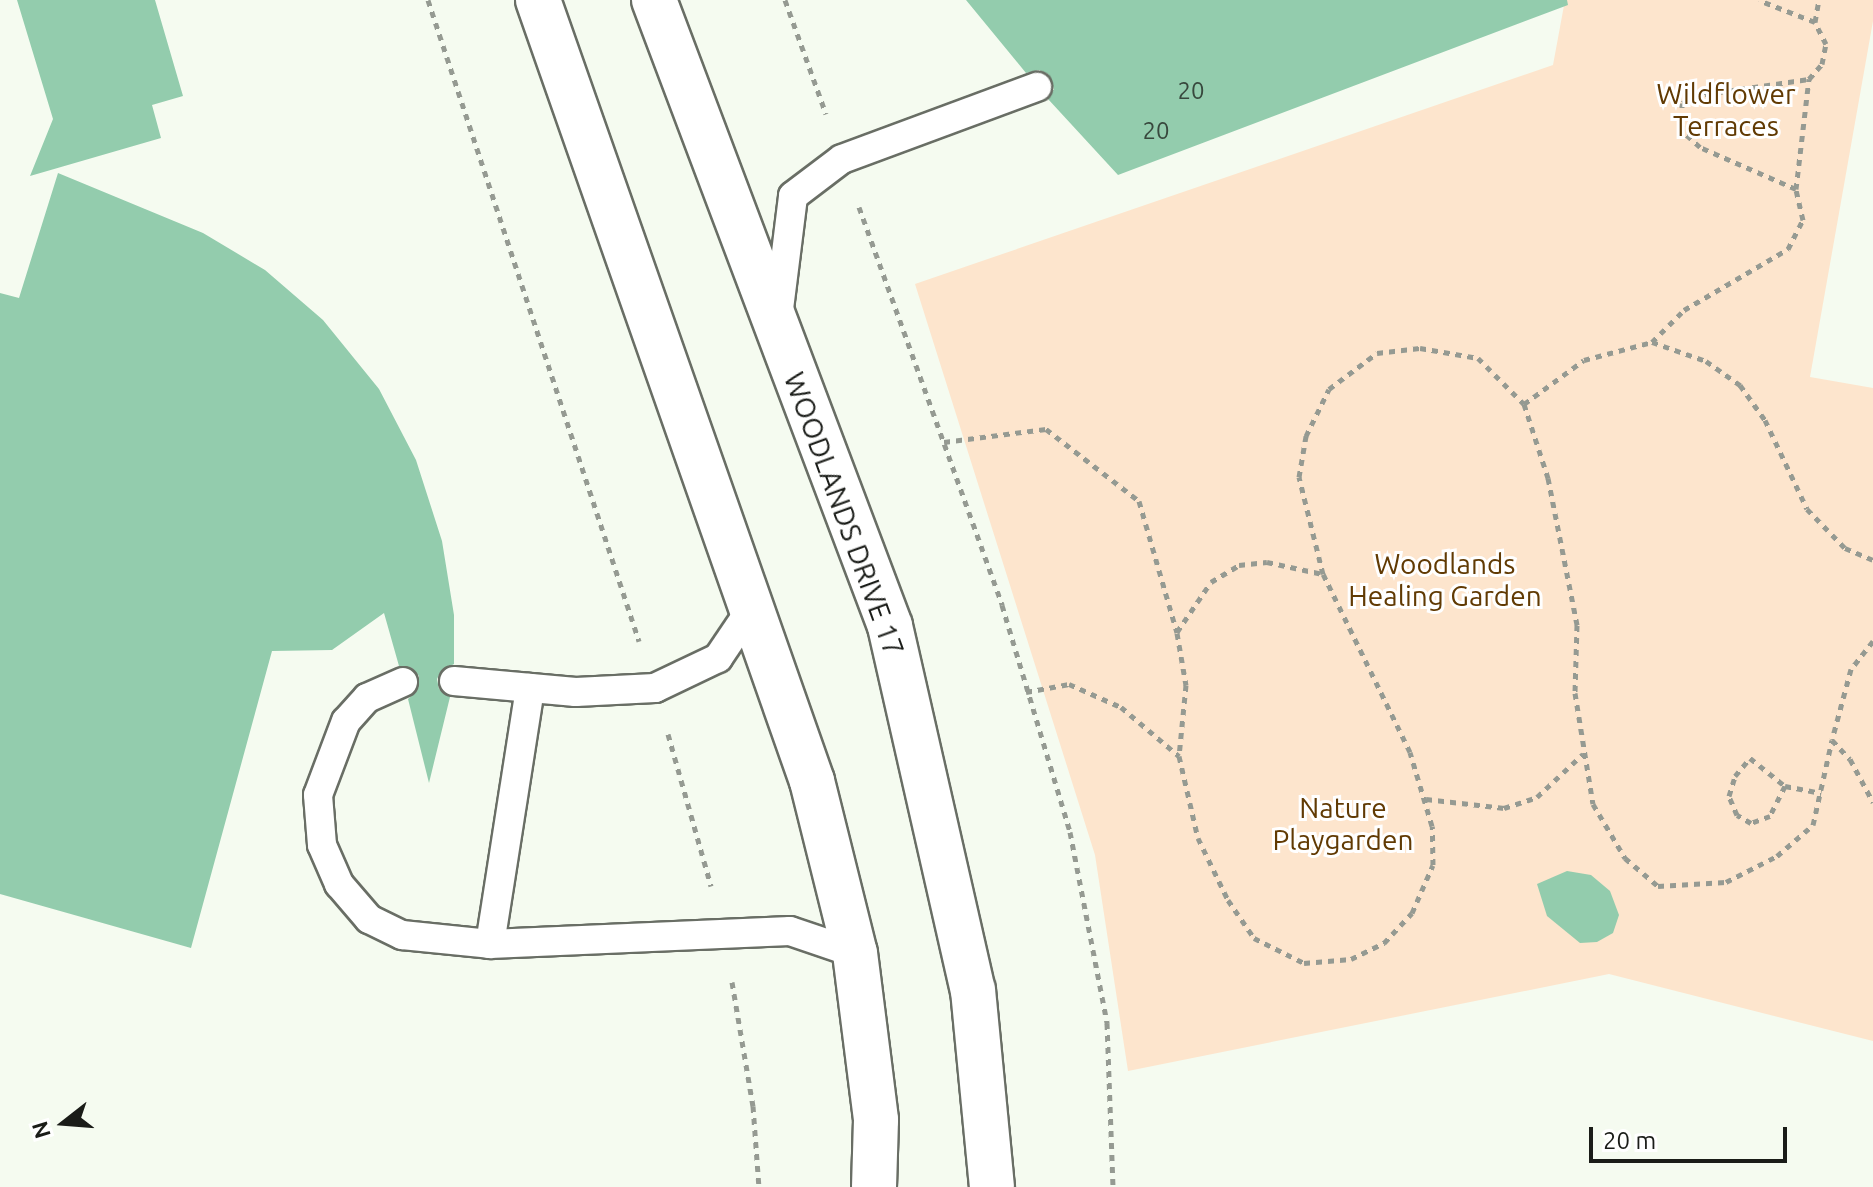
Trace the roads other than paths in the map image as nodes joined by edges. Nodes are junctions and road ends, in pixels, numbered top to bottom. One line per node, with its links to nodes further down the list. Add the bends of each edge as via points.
1 (538, 0): 5 (street)
2 (654, 0): 4 (street, WOODLANDS DRIVE 17)
3 (1037, 87): 4 (lane, via 842,159 793,196)
4 (777, 331): 12 (street, WOODLANDS DRIVE 17, via 890,626 973,990)
5 (751, 609): 8 (lane, via 718,658 655,688); 10 (street, via 812,781)
6 (454, 681): 8 (lane)
7 (403, 682): 9 (lane, via 367,698 346,721 318,795 322,845 339,884 369,919 402,935)
8 (530, 688): 9 (lane)
9 (490, 944): 10 (lane, via 790,931)
10 (855, 953): 11 (street, via 876,1120)
11 (874, 1187)
12 (992, 1187)

